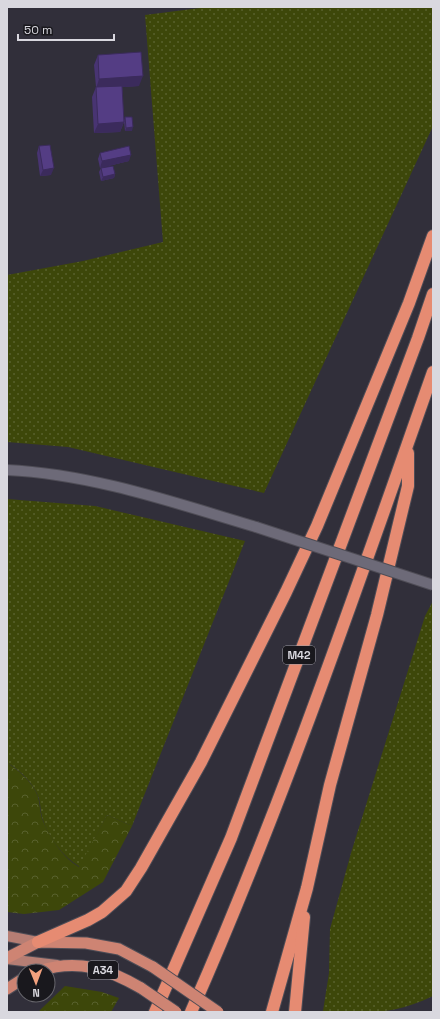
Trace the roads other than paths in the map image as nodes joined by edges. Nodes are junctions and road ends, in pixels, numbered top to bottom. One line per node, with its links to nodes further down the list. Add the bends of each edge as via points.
1 (433, 236): 9 (highway, via 409,303 317,526 201,762 126,891 102,912)
2 (433, 294): 15 (highway, M42, via 231,838)
3 (433, 372): 4 (highway, M42)
4 (408, 443): 7 (highway, via 408,486 377,615 330,785); 17 (highway, M42, via 298,746)
5 (7, 470): 6 (street, bridge, via 66,477 130,490 256,527)
6 (433, 585)
7 (307, 888): 19 (highway); 20 (highway)
8 (7, 936): 9 (main road)
9 (38, 942): 10 (highway); 18 (highway, bridge, via 86,943 107,946 132,955)
10 (7, 958): 11 (main road)
11 (61, 966): 12 (highway, A34); 16 (highway, A34, bridge, via 88,966 119,975)
12 (56, 967)
13 (16, 983): 14 (highway)
14 (7, 989)
15 (155, 1012)
16 (176, 1012)
17 (191, 1012)
18 (218, 1012)
19 (272, 1012)
20 (295, 1012)

